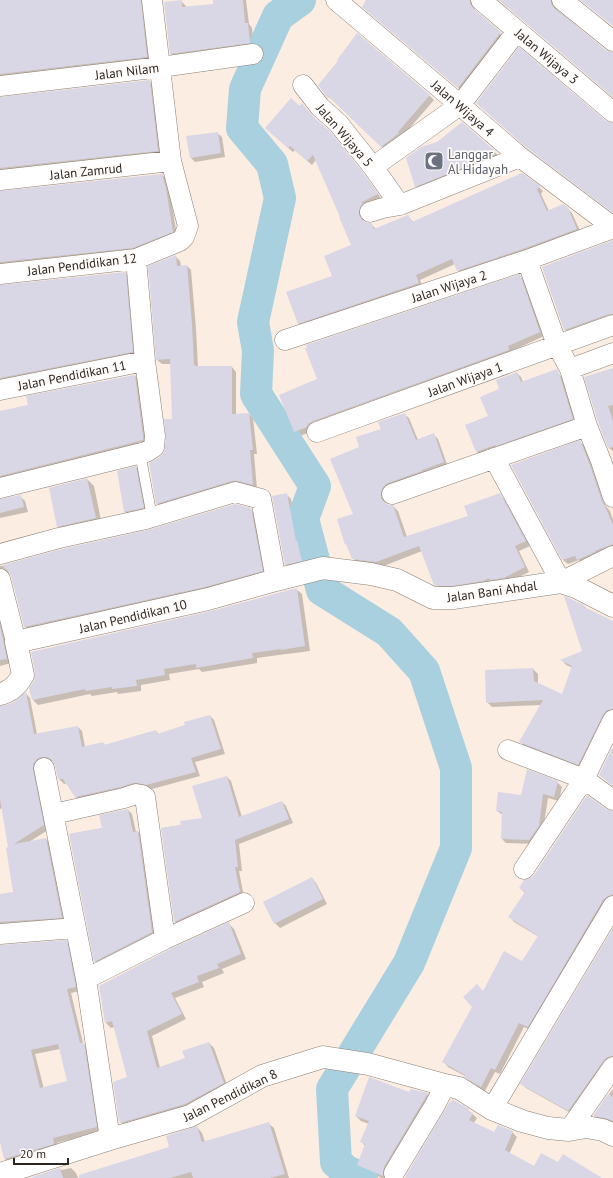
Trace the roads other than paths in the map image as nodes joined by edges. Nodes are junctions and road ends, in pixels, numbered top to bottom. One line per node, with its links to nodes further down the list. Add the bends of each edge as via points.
1 (152, 0): 8 (street)
2 (336, 0): 11 (street, Jalan Wijaya 4)
3 (481, 0): 5 (street, Jalan Wijaya 3)
4 (562, 0): 6 (street)
5 (517, 31): 11 (street); 12 (street, Jalan Wijaya 3)
6 (613, 41)
7 (253, 54): 8 (street, Jalan Nilam)
8 (161, 67): 10 (street, Jalan Nilam); 14 (street)
9 (302, 84): 15 (street, Jalan Wijaya 5, via 320,107 338,123)
10 (0, 86)
11 (460, 105): 13 (street, Jalan Wijaya 4); 15 (street)
12 (613, 112)
13 (520, 157): 17 (street); 19 (street, Jalan Wijaya 4)
14 (171, 161): 16 (street, Jalan Zamrud); 20 (street, Jalan Pendidikan 12, via 188,226 180,241)
15 (373, 167): 17 (street, Jalan Wijaya 5)
16 (0, 180)
17 (400, 205): 18 (street)
18 (370, 212)
19 (613, 227): 21 (street, Jalan Wijaya 2)
20 (136, 259): 22 (street, Jalan Pendidikan 12); 27 (street)
21 (527, 260): 24 (street, Jalan Wijaya 2); 25 (street)
22 (0, 274)
23 (613, 325): 25 (street, Jalan Wijaya 1)
24 (285, 340)
25 (557, 345): 28 (street); 31 (street, Jalan Wijaya 1)
26 (613, 353): 28 (street)
27 (145, 362): 29 (street, Jalan Pendidikan 11); 32 (street, via 155,436 154,447)
28 (570, 369): 30 (street)
29 (0, 390)
30 (587, 426): 33 (street); 34 (street)
31 (317, 432)
32 (140, 453): 35 (street); 38 (lane)
33 (494, 458): 36 (street); 44 (street)
34 (607, 459): 37 (street)
35 (0, 488)
36 (392, 494)
37 (613, 497)
38 (152, 517): 39 (street); 43 (street, via 235,492 261,499)
39 (0, 554)
40 (613, 556): 44 (street)
41 (318, 570): 43 (street, Jalan Pendidikan 10); 44 (street, Jalan Bani Ahdal, via 371,574 397,580 433,598 453,598)
42 (0, 579): 46 (street)
43 (276, 580): 46 (street, Jalan Pendidikan 10, via 208,599)
44 (560, 582): 45 (street, Jalan Bani Ahdal, via 576,587)
45 (613, 606)
46 (16, 642): 47 (street, via 23,675 19,683)
47 (0, 694)
48 (613, 720): 51 (street)
49 (508, 750): 51 (street)
50 (44, 768): 53 (street)
51 (584, 779): 52 (street); 54 (street)
52 (613, 800)
53 (54, 814): 57 (street); 59 (street, via 136,794 145,797)
54 (524, 869)
55 (244, 903): 59 (street)
56 (613, 906): 63 (street)
57 (75, 928): 58 (street); 60 (street)
58 (0, 934)
59 (165, 939): 60 (street)
60 (86, 979): 66 (street)
61 (613, 1067): 64 (street)
62 (445, 1086): 63 (street, via 459,1088); 66 (street, Jalan Pendidikan 8, via 368,1064 323,1057 262,1076 190,1116); 67 (street)
63 (492, 1109): 64 (street, via 522,1121)
64 (569, 1130): 65 (street, via 586,1127)
65 (613, 1135)
66 (110, 1139): 68 (street, Jalan Pendidikan 8)
67 (394, 1173)
68 (0, 1174)

